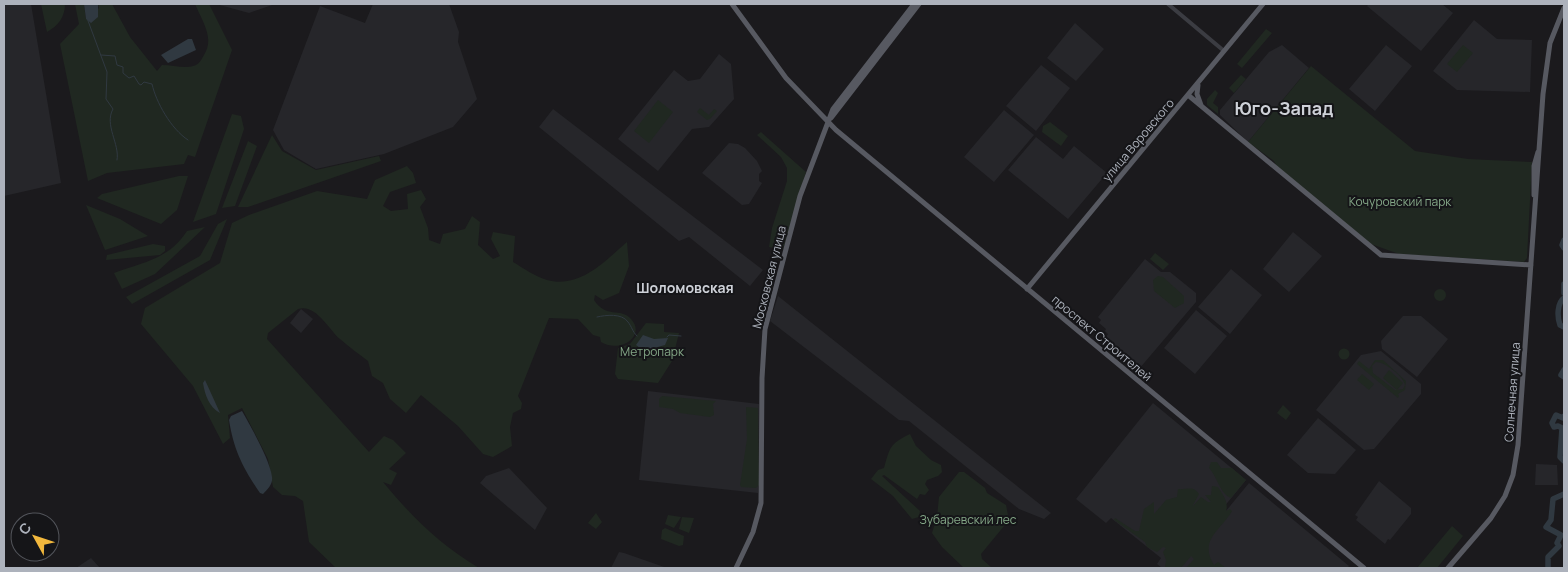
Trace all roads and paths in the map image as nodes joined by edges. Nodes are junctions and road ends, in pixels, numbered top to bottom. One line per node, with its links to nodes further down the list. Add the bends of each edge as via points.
1 (732, 4): 11 (main road, проспект Строителей, via 786,78)
2 (914, 4): 11 (main road, Московская улица, via 837,103)
3 (919, 4): 11 (main road, Московская улица)
4 (1168, 4): 7 (street)
5 (1263, 4): 7 (main road, улица Воровского)
6 (1564, 8): 12 (main road, Солнечная улица, via 1550,43 1539,151 1534,166)
7 (1224, 51): 8 (main road, улица Воровского)
8 (1201, 79): 9 (main road, улица Воровского); 10 (main road, via 1196,92)
9 (1188, 95): 10 (main road); 13 (main road, улица Воровского)
10 (1202, 108): 12 (main road, via 1381,254)
11 (828, 123): 13 (main road, проспект Строителей); 14 (main road, Московская улица, via 800,196 765,329 761,502 753,532)
12 (1531, 266): 16 (main road, Солнечная улица, via 1513,475 1498,508)
13 (1027, 289): 15 (main road, проспект Строителей)
14 (736, 568)
15 (1364, 568)
16 (1448, 568)

